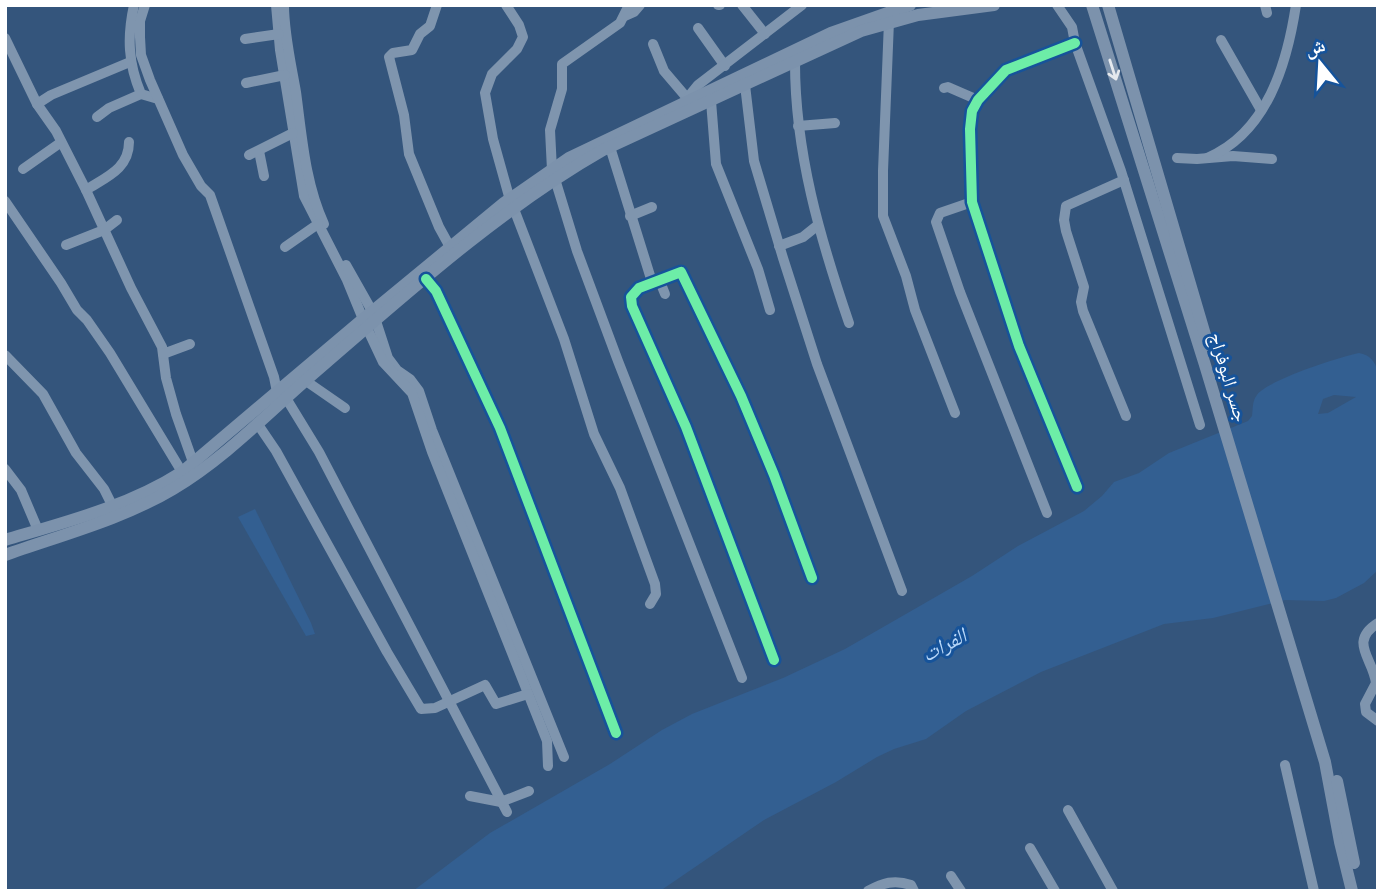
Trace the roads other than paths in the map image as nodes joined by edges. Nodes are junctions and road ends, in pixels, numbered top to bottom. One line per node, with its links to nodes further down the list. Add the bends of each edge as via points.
1 (134, 5): 27 (street)
2 (145, 5): 35 (street, via 140,22 141,55)
3 (276, 5): 20 (street)
4 (284, 5): 75 (street, via 312,195)
5 (437, 5): 69 (street, via 430,26 412,50 389,57 404,115 408,154)
6 (506, 5): 59 (street, via 523,37 492,74 485,93)
7 (629, 5): 17 (street)
8 (640, 5): 17 (street)
9 (742, 5): 21 (street)
10 (802, 5): 21 (street)
11 (911, 5): 36 (main road, via 831,33)
12 (994, 5): 18 (main road)
13 (1057, 5): 25 (street, via 1072,27)
14 (1092, 5): 74 (main road, جسر البوفراج, one-way to 74)
15 (1108, 5): 74 (main road, جسر البوفراج)
16 (1296, 5): 40 (street, via 1286,58)
17 (625, 16): 53 (street, via 562,64 562,89 551,130)
18 (890, 21): 28 (main road); 83 (street, via 883,216)
19 (698, 28): 29 (street)
20 (279, 34): 23 (street); 30 (street)
21 (765, 34): 29 (street)
22 (5, 38): 39 (street)
23 (245, 39)
24 (1221, 40): 40 (street)
25 (1075, 43): 37 (street, via 1006,70); 55 (street)
26 (653, 44): 36 (street, via 664,71)
27 (130, 62): 34 (street); 39 (street)
28 (795, 62): 32 (main road); 44 (street)
29 (725, 66): 36 (street)
30 (285, 75): 31 (street); 45 (street)
31 (247, 83)
32 (745, 85): 38 (main road); 67 (street, via 754,161)
33 (944, 88): 37 (street)
34 (141, 94): 35 (street); 41 (street)
35 (158, 99): 81 (street, via 183,155 210,195)
36 (686, 99): 42 (main road)
37 (978, 100): 58 (street, via 970,129)
38 (711, 101): 42 (main road); 73 (street, via 716,164)
39 (37, 104): 47 (street)
40 (1261, 110): 50 (street, via 1242,137)
41 (97, 117)
42 (659, 119): 48 (main road); 53 (main road, via 569,158)
43 (835, 123): 44 (street)
44 (798, 126): 64 (street)
45 (293, 134): 54 (street, via 254,153); 63 (street, via 304,195)
46 (129, 142): 56 (street, via 120,168)
47 (60, 143): 52 (street); 56 (street)
48 (610, 147): 53 (main road); 61 (street)
49 (1177, 158): 50 (street)
50 (1208, 158): 51 (street)
51 (1272, 159)
52 (23, 169)
53 (554, 174): 59 (main road); 101 (street, via 613,350)
54 (264, 176)
55 (1124, 180): 84 (street, via 1070,202 1064,220 1083,280 1083,312); 86 (street)
56 (86, 190): 65 (street)
57 (5, 201): 89 (street, via 110,353)
58 (972, 202): 90 (street, via 1019,346); 92 (street, via 940,213 936,222)
59 (512, 204): 69 (main road); 70 (main road); 98 (street, via 564,339 594,434 620,488 655,584)
60 (652, 207): 61 (street)
61 (630, 216): 71 (street)
62 (117, 220): 65 (street)
63 (318, 224): 68 (street); 75 (street)
64 (818, 225): 67 (street); 76 (street)
65 (104, 230): 66 (street); 78 (street)
66 (66, 245)
67 (779, 246): 97 (street, via 817,364)
68 (285, 247)
69 (450, 247): 70 (main road)
70 (428, 273): 75 (main road); 105 (street, via 500,428)
71 (656, 281): 72 (street); 96 (street, via 681,272 741,396); 100 (street, via 634,292 632,306 686,427)
72 (665, 294)
73 (770, 310)
74 (1195, 316): 107 (main road, جسر البوفراج)
75 (369, 320): 80 (main road); 81 (main road); 102 (street, via 383,362 412,393); 106 (street, via 388,358 419,391)
76 (849, 323)
77 (190, 344): 78 (street)
78 (163, 354): 87 (street, via 176,415)
79 (5, 355): 91 (street, via 43,394)
80 (306, 381): 81 (main road); 82 (street)
81 (282, 395): 85 (main road); 87 (main road); 103 (street, via 319,452)
82 (345, 408)
83 (955, 413)
84 (1126, 416)
85 (257, 423): 95 (main road, via 194,475 149,502); 103 (street, via 422,709)
86 (1200, 425)
87 (193, 462): 89 (main road)
88 (5, 469): 93 (street, via 21,490)
89 (182, 472): 91 (main road)
90 (1077, 487)
91 (113, 507): 93 (main road)
92 (1047, 513)
93 (38, 530): 94 (main road)
94 (5, 540)
95 (6, 553)
96 (812, 578)
97 (902, 591)
98 (650, 604)
99 (1378, 623): 104 (street, via 1368,629 1363,648 1376,683 1365,704 1366,712)
100 (774, 660)
101 (742, 678)
102 (527, 694): 103 (street, via 496,704 485,685); 109 (street, via 547,741)
103 (448, 702): 112 (street)
104 (1378, 721)
105 (616, 733)
106 (564, 757)
107 (1329, 761): 123 (main road); 124 (main road)
108 (1285, 765): 122 (street)
109 (548, 766)
110 (529, 791): 112 (street)
111 (470, 796): 112 (street)
112 (501, 802): 114 (street)
113 (1068, 810): 121 (street)
114 (507, 812)
115 (1030, 848): 120 (street)
116 (951, 876): 119 (street)
117 (868, 891): 118 (street, via 900,881)
118 (914, 891)
119 (961, 891)
120 (1055, 891)
121 (1113, 891)
122 (1314, 891)
123 (1352, 891)
124 (1360, 891)

